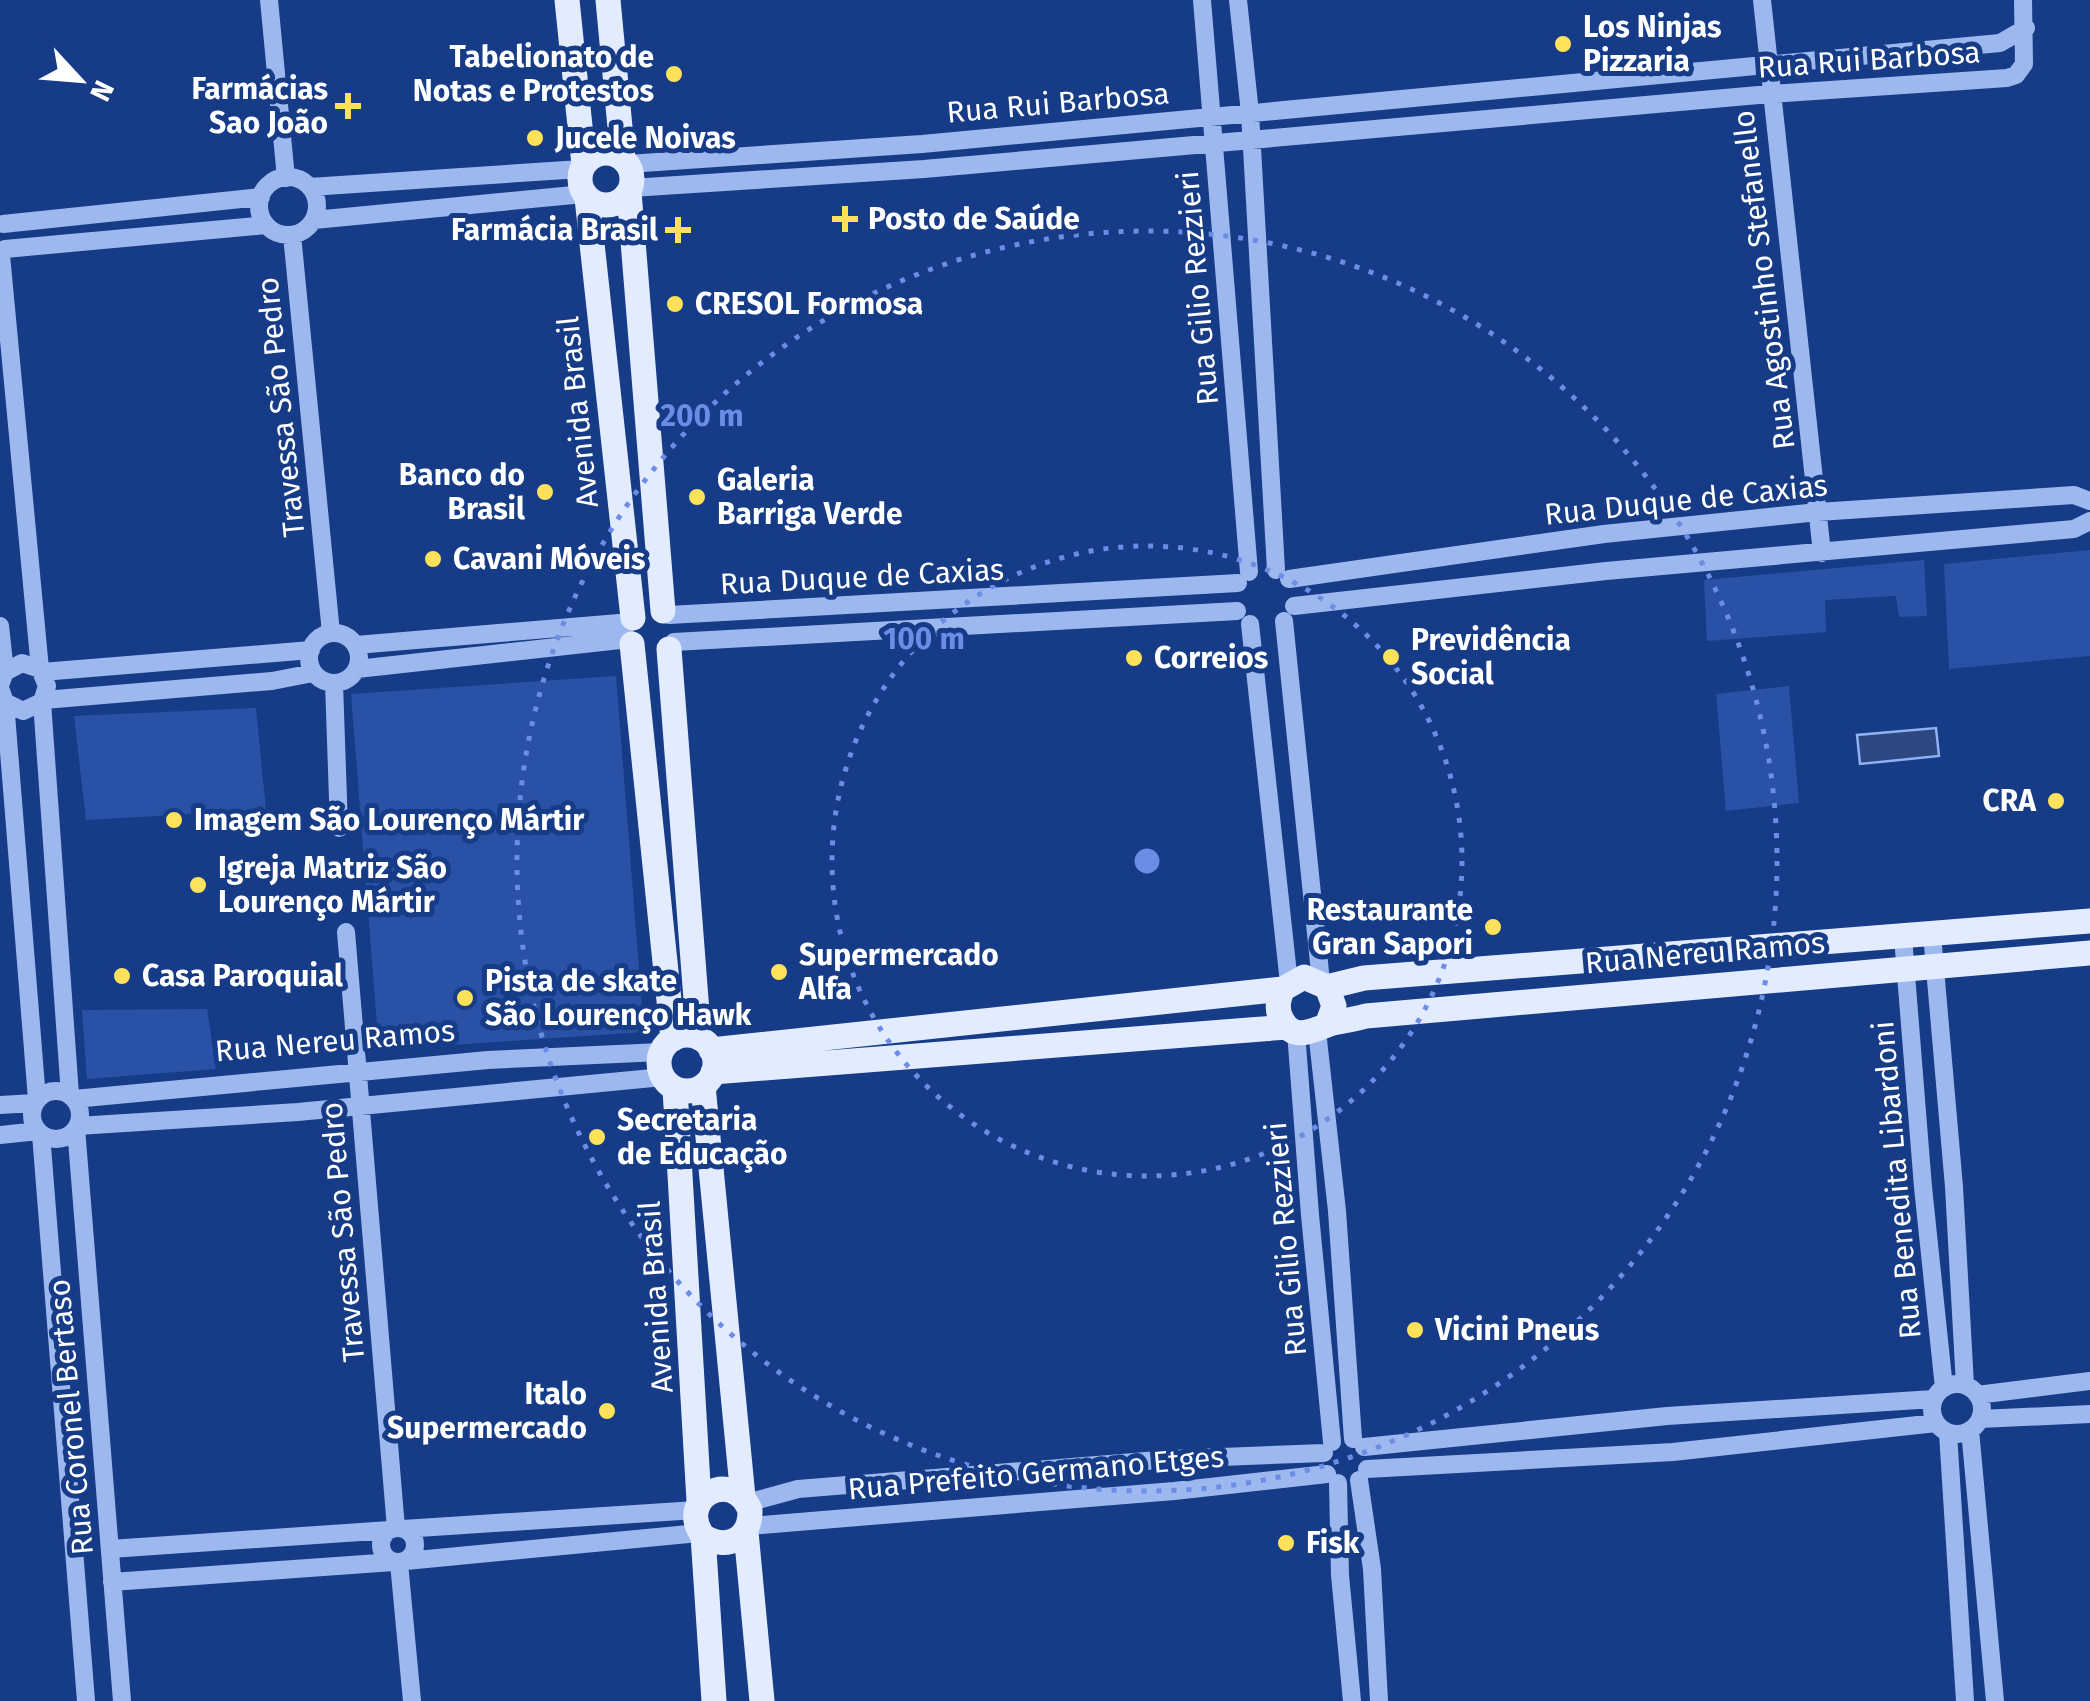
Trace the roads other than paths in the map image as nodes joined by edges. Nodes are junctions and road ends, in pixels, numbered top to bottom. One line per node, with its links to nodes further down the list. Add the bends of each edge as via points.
1 (269, 0): 20 (street)
2 (567, 0): 21 (main road, Avenida Brasil)
3 (608, 0): 19 (main road)
4 (1202, 0): 14 (street, Rua Gilio Rezzieri)
5 (1238, 0): 13 (street, Rua Gilio Rezzieri)
6 (1762, 0): 10 (street, Rua Agostinho Stefanello)
7 (2023, 0): 8 (street)
8 (2026, 28): 9 (street, Rua Rui Barbosa, via 2000,44); 11 (street, Rua Rui Barbosa, via 2024,64 2016,75)
9 (1915, 51): 10 (street, Rua Rui Barbosa); 11 (street)
10 (1768, 64): 12 (street, Rua Agostinho Stefanello); 13 (street, Rua Rui Barbosa)
11 (1916, 83): 12 (street, Rua Rui Barbosa)
12 (1770, 94): 15 (street, Rua Rui Barbosa); 30 (street, Rua Agostinho Stefanello)
13 (1250, 113): 14 (street, Rua Rui Barbosa); 15 (street, Rua Gilio Rezzieri)
14 (1211, 116): 16 (street, Rua Rui Barbosa); 17 (street, Rua Gilio Rezzieri)
15 (1252, 140): 17 (street, Rua Rui Barbosa); 35 (street, Rua Gilio Rezzieri)
16 (922, 144): 18 (street); 19 (street, Rua Rui Barbosa)
17 (1213, 144): 18 (street, Rua Rui Barbosa); 36 (street, Rua Gilio Rezzieri)
18 (924, 169): 19 (street, Rua Rui Barbosa)
19 (628, 176): 21 (main road, via 607,152 590,158); 21 (main road, via 617,203 609,206 601,206); 37 (main road)
20 (286, 178): 22 (street); 23 (street)
21 (584, 182): 22 (street); 24 (street); 41 (main road, Avenida Brasil)
22 (310, 188): 24 (street, via 317,203)
23 (261, 197): 25 (street); 26 (street)
24 (314, 220): 27 (street)
25 (2, 223): 28 (street)
26 (266, 225): 27 (street); 28 (street)
27 (292, 235): 42 (street, Travessa São Pedro)
28 (2, 253): 47 (street)
29 (2090, 501): 30 (street, Rua Duque de Caxias, via 2074,494)
30 (1818, 512): 32 (street, Rua Duque de Caxias); 33 (street, Rua Agostinho Stefanello)
31 (2090, 521): 33 (street, Rua Duque de Caxias, via 2074,528)
32 (1604, 534): 34 (street); 35 (street, Rua Duque de Caxias)
33 (1822, 552): 34 (street, Rua Duque de Caxias)
34 (1606, 571): 38 (street, Rua Duque de Caxias)
35 (1283, 574): 36 (street, via 1262,567); 38 (street, via 1295,596)
36 (1244, 578): 37 (street, Rua Duque de Caxias); 39 (street, via 1235,602)
37 (666, 613): 41 (main road, via 650,608); 44 (main road, via 676,628)
38 (1289, 613): 39 (street, via 1267,628); 60 (street)
39 (1244, 618): 44 (street, Rua Duque de Caxias); 61 (street)
40 (0, 626): 50 (street)
41 (631, 631): 43 (street); 44 (main road, via 649,656); 46 (street); 65 (main road, Avenida Brasil)
42 (331, 633): 43 (street, via 346,635); 45 (street)
43 (356, 646): 46 (street)
44 (672, 646): 64 (main road)
45 (310, 650): 47 (street); 48 (street)
46 (357, 669): 49 (street)
47 (41, 671): 50 (street, via 22,663); 51 (street, via 48,686)
48 (314, 672): 49 (street); 51 (street)
49 (334, 684): 52 (street)
50 (2, 687): 51 (street, via 23,711); 69 (street)
51 (43, 701): 68 (street)
52 (339, 828)
53 (2090, 921): 55 (main road, Rua Nereu Ramos)
54 (346, 932): 66 (street, Travessa São Pedro)
55 (1932, 934): 56 (main road, Rua Nereu Ramos); 58 (street, Rua Benedita Libardoni)
56 (1903, 937): 59 (street, Rua Benedita Libardoni); 60 (main road, Rua Nereu Ramos)
57 (2090, 953): 58 (main road, Rua Nereu Ramos)
58 (1934, 965): 59 (main road, Rua Nereu Ramos); 76 (street, Rua Benedita Libardoni)
59 (1905, 968): 62 (main road, Rua Nereu Ramos, via 1366,1016); 75 (street, Rua Benedita Libardoni)
60 (1324, 984): 61 (main road, via 1304,978); 62 (main road, via 1334,1006)
61 (1286, 986): 62 (main road, via 1278,1009); 64 (main road)
62 (1307, 1029): 64 (main road, Rua Nereu Ramos); 86 (street, Rua Gilio Rezzieri, via 1338,1211); 87 (street, Rua Gilio Rezzieri, via 1310,1215)
63 (488, 1060): 65 (street, Rua Nereu Ramos); 66 (street, Rua Nereu Ramos); 67 (street)
64 (707, 1062): 65 (main road, via 690,1036); 65 (main road, via 694,1090); 93 (main road)
65 (668, 1064): 67 (street); 94 (main road, Avenida Brasil)
66 (357, 1071): 68 (street, Rua Nereu Ramos); 71 (street, Travessa São Pedro)
67 (488, 1094): 71 (street)
68 (72, 1097): 69 (street, via 56,1090); 72 (street, via 80,1114)
69 (36, 1101): 70 (street); 73 (street, via 32,1121)
70 (0, 1104)
71 (360, 1104): 72 (street); 95 (street, Travessa São Pedro)
72 (76, 1127): 73 (street, via 55,1139); 77 (street, Rua Coronel Bertaso)
73 (39, 1133): 74 (street); 78 (street, Rua Coronel Bertaso)
74 (0, 1134)
75 (1923, 1187): 76 (street); 81 (street, Rua Benedita Libardoni)
76 (1954, 1187): 80 (street, Rua Benedita Libardoni)
77 (93, 1342): 78 (street); 96 (street, Rua Coronel Bertaso)
78 (57, 1344): 101 (street, Rua Coronel Bertaso)
79 (2090, 1380): 80 (street)
80 (1971, 1390): 81 (street); 84 (street, via 1982,1410)
81 (1939, 1394): 83 (street); 85 (street, via 1932,1416)
82 (2090, 1414): 84 (street)
83 (1667, 1416): 86 (street); 88 (street)
84 (1975, 1424): 85 (street); 109 (street)
85 (1942, 1428): 88 (street); 108 (street)
86 (1359, 1443): 87 (street, Rua Prefeito Germano Etges); 90 (street, Rua Gilio Rezzieri)
87 (1328, 1448): 89 (street, Rua Prefeito Germano Etges); 91 (street, Rua Gilio Rezzieri, via 1323,1468)
88 (1674, 1452): 90 (street)
89 (1171, 1459): 92 (street); 93 (street, Rua Prefeito Germano Etges, via 798,1488)
90 (1363, 1474): 91 (street, Rua Prefeito Germano Etges); 98 (street)
91 (1332, 1479): 92 (street, Rua Prefeito Germano Etges); 99 (street)
92 (1174, 1491): 93 (street, Rua Prefeito Germano Etges)
93 (746, 1514): 94 (main road, via 725,1544); 94 (main road, via 728,1489 720,1489 705,1495); 105 (main road)
94 (699, 1520): 95 (street); 97 (street); 104 (main road, Avenida Brasil)
95 (396, 1529): 96 (street); 97 (street, via 415,1544); 97 (street, via 384,1534 380,1547)
96 (110, 1549): 100 (street, Rua Coronel Bertaso)
97 (399, 1562): 100 (street); 103 (street)
98 (1372, 1570): 99 (street); 107 (street)
99 (1340, 1575): 106 (street)
100 (112, 1582): 102 (street, Rua Coronel Bertaso)
101 (86, 1701)
102 (122, 1701)
103 (412, 1701)
104 (714, 1701)
105 (762, 1701)
106 (1352, 1701)
107 (1380, 1701)
108 (1965, 1701)
109 (1994, 1701)

